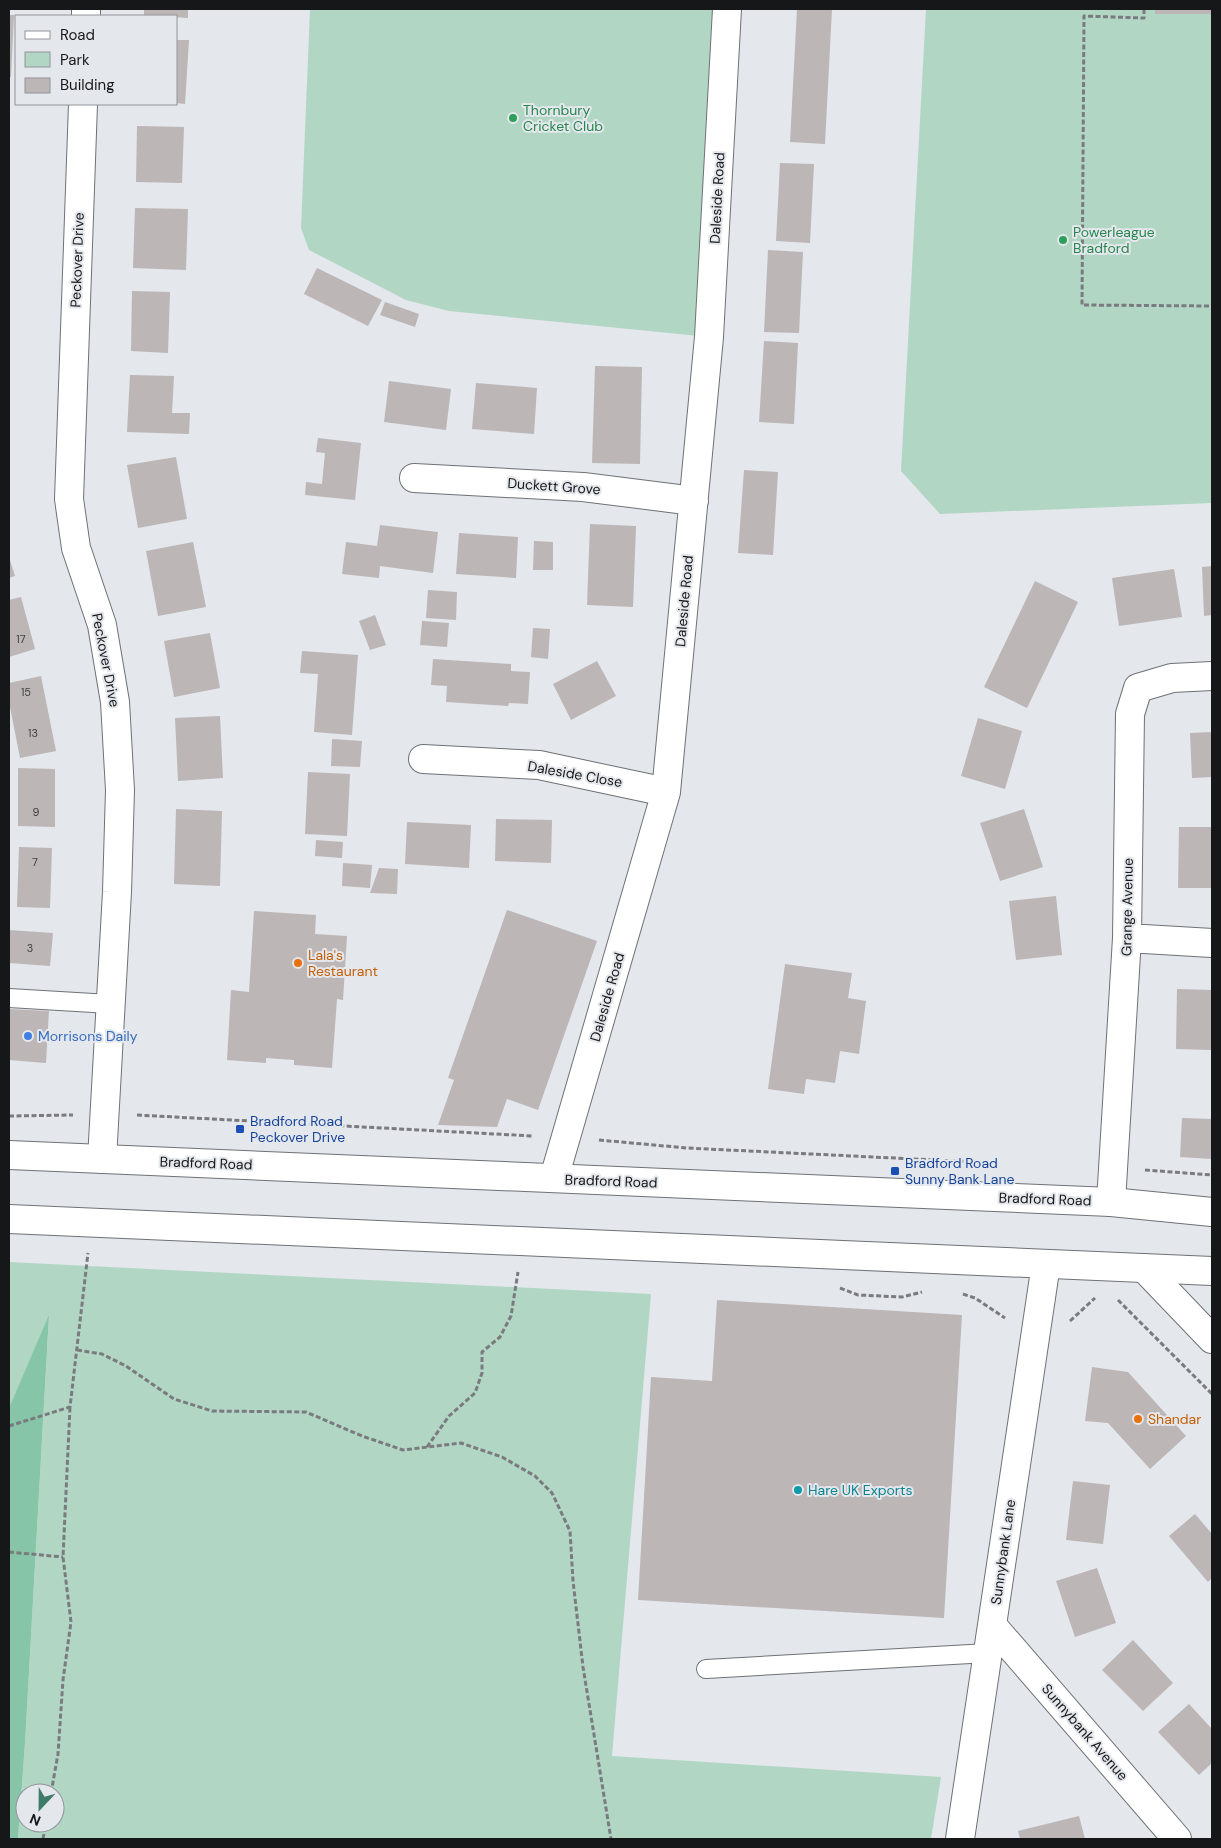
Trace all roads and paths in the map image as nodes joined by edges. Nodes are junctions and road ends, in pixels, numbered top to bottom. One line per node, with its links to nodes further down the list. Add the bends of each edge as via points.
1 (727, 9): 6 (main road, Daleside Road, via 710,337)
2 (1144, 9): 4 (path, via 1144,18 1084,16 1082,305)
3 (83, 105): 13 (main road, Peckover Drive, via 69,499 76,548 102,625 115,702 120,790)
4 (1212, 306)
5 (414, 478): 6 (main road, Duckett Grove, via 583,486)
6 (694, 501): 9 (main road, Daleside Road)
7 (1212, 676): 10 (main road, Grange Avenue, via 1172,678 1138,688 1130,714)
8 (422, 760): 9 (main road, Daleside Close, via 539,765)
9 (666, 792): 16 (main road, Daleside Road)
10 (1127, 938): 11 (main road); 20 (main road, Grange Avenue)
11 (1212, 943)
12 (9, 998): 13 (lane)
13 (110, 1004): 14 (main road, Peckover Drive)
14 (105, 1114): 15 (path); 16 (path); 18 (main road, Peckover Drive)
15 (9, 1116)
16 (566, 1138): 19 (path, via 687,1148); 22 (main road, Daleside Road)
17 (9, 1155): 18 (main road, Bradford Road)
18 (102, 1159): 22 (main road, Bradford Road)
19 (1004, 1163)
20 (1113, 1168): 21 (path); 23 (main road, Grange Avenue)
21 (1212, 1174)
22 (554, 1178): 23 (main road, Bradford Road)
23 (1111, 1202): 24 (main road, Bradford Road)
24 (1212, 1212)
25 (9, 1219): 26 (main road)
26 (91, 1223): 27 (main road); 29 (path)
27 (521, 1241): 30 (main road); 34 (path)
28 (78, 1254): 29 (path)
29 (88, 1255): 42 (path)
30 (1046, 1264): 31 (main road); 40 (main road, Sunnybank Lane)
31 (1144, 1268): 32 (main road); 41 (main road)
32 (1212, 1271)
33 (508, 1274): 34 (path)
34 (518, 1274): 46 (path, via 511,1316 500,1337 482,1352 482,1373 475,1393 449,1416)
35 (837, 1287): 36 (path, via 858,1295 902,1297)
36 (926, 1291)
37 (961, 1293): 40 (path, via 1019,1324)
38 (1102, 1293): 40 (path, via 1067,1324)
39 (1114, 1296): 43 (path)
40 (1037, 1326): 49 (main road, Sunnybank Lane)
41 (1212, 1339)
42 (77, 1350): 44 (path); 46 (path, via 102,1354 126,1366 174,1399 212,1411 306,1412 403,1450)
43 (1212, 1394)
44 (70, 1408): 45 (path); 48 (path)
45 (9, 1426)
46 (427, 1447): 53 (path, via 461,1443 502,1458 535,1476 552,1493 570,1531 583,1667)
47 (9, 1552): 48 (path)
48 (63, 1556): 52 (path, via 71,1622)
49 (992, 1625): 50 (main road, Sunnybank Lane); 55 (main road, Sunnybank Avenue)
50 (988, 1653): 51 (lane); 54 (main road, Sunnybank Lane)
51 (706, 1669)
52 (53, 1783)
53 (611, 1839)
54 (960, 1839)
55 (1177, 1839)

